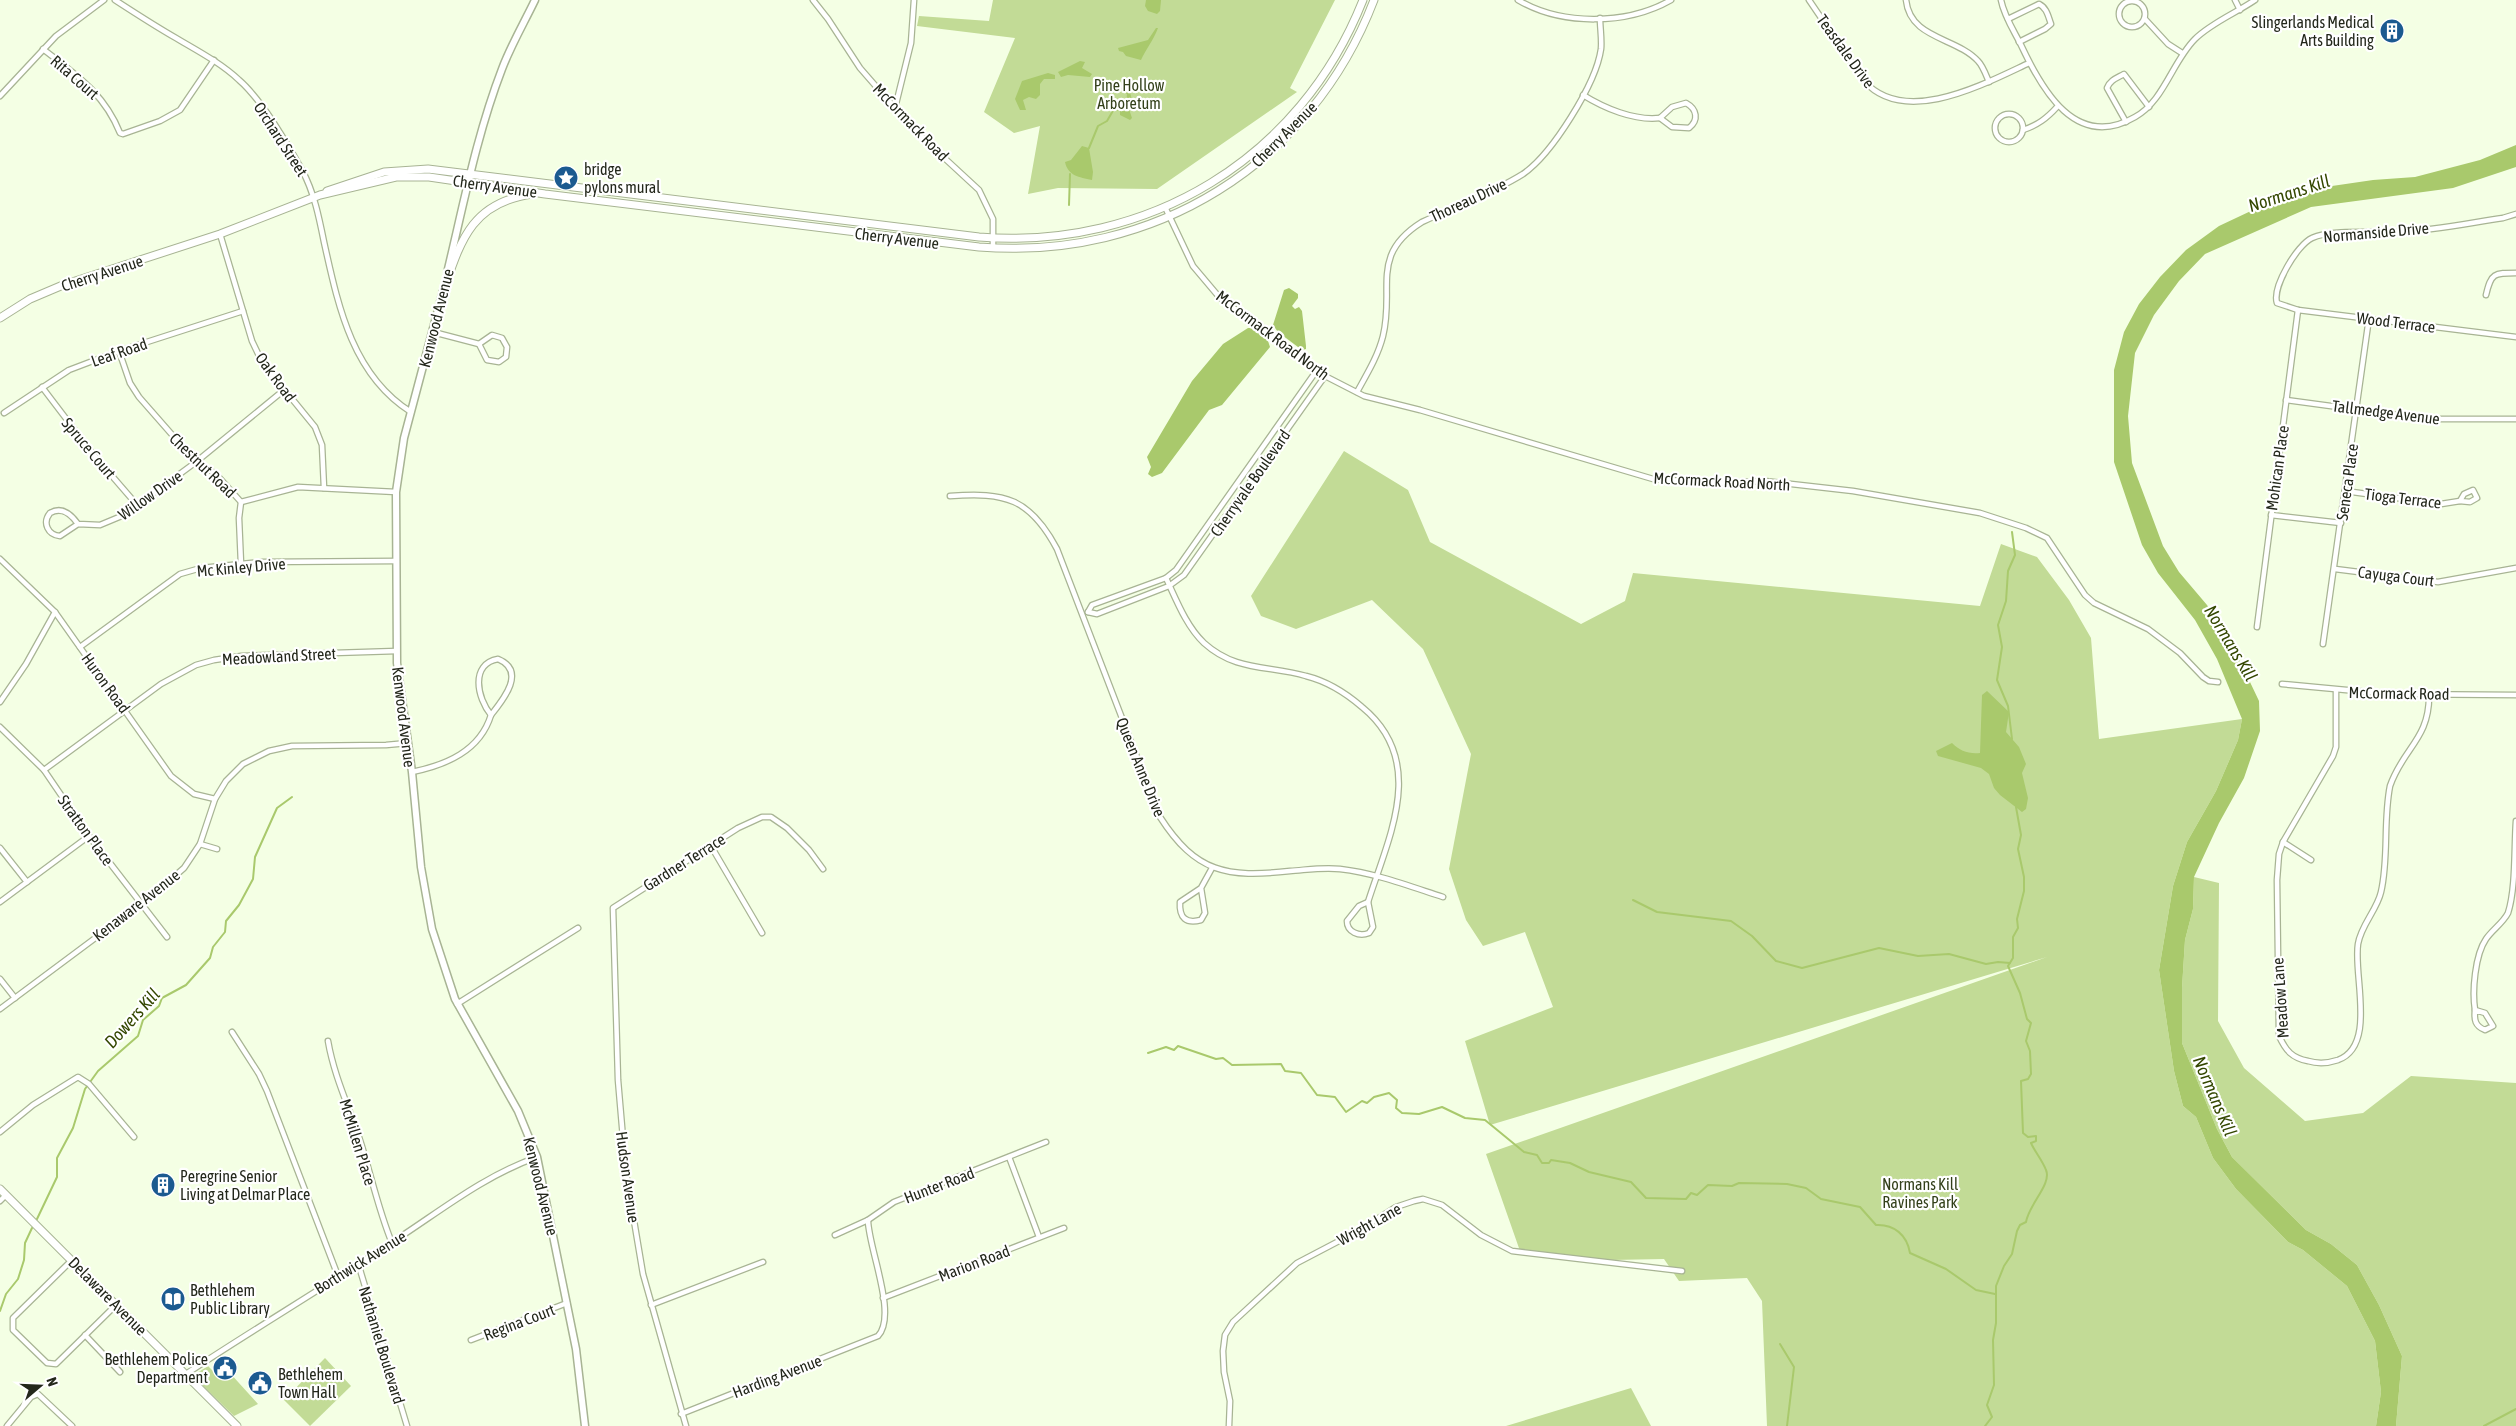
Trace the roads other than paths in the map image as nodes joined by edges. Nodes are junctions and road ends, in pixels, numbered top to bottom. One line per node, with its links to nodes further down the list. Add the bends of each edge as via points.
1 (104, 0): 20 (street)
2 (115, 0): 22 (street, Orchard Street)
3 (535, 0): 33 (main road, Kenwood Avenue, via 502,69)
4 (813, 0): 29 (street, McCormack Road, via 860,68)
5 (914, 0): 29 (street, via 911,43)
6 (1362, 0): 37 (main road, Cherry Avenue, via 1330,65 1283,125 1225,174)
7 (1374, 0): 39 (main road, Cherry Avenue, via 1339,71 1291,132 1230,183)
8 (1518, 0): 16 (street, via 1561,16)
9 (1671, 0): 16 (street, via 1627,16)
10 (1809, 0): 24 (street, Teasdale Drive, via 1864,81 1885,97 1920,102)
11 (1906, 0): 24 (street, via 1914,21 1930,34 1973,56 1980,62)
12 (2001, 0): 17 (street)
13 (2235, 0): 15 (street)
14 (2255, 0): 15 (street)
15 (2240, 10): 21 (street, via 2196,38)
16 (1600, 18): 25 (street, Thoreau Drive, via 1601,48)
17 (2008, 19): 19 (street); 19 (street, via 2039,4 2048,15 2051,24)
18 (2144, 19): 18 (street, via 2138,26 2130,27 2122,22 2119,10 2124,2 2137,1 2143,6); 21 (street, via 2168,44)
19 (2019, 42): 23 (street)
20 (43, 49): 22 (street, Rita Court, via 92,89 109,110 120,134 147,126 180,110); 26 (street)
21 (2182, 53): 28 (street)
22 (214, 60): 36 (street, Orchard Street, via 240,80)
23 (2029, 63): 24 (street, Teasdale Drive); 27 (street)
24 (1989, 82)
25 (1584, 95): 30 (street, via 1621,112 1646,119); 59 (street, Thoreau Drive, via 1548,150 1522,174 1422,222 1400,240 1385,281 1383,337 1371,369)
26 (0, 96)
27 (2057, 107): 31 (street, via 2075,120 2089,125 2110,126); 32 (street, via 2047,118)
28 (2149, 107): 31 (street); 31 (street, via 2124,74 2114,79 2107,88)
29 (896, 108): 41 (street, McCormack Road, via 979,190 992,214)
30 (1660, 118): 30 (street, via 1672,107 1686,103 1696,114 1692,125 1686,129 1672,127)
31 (2126, 122)
32 (2023, 130): 32 (street, via 2021,120 2013,114 2004,115 1995,125 1999,137 2007,141 2019,137)
33 (470, 174): 34 (main road, Kenwood Avenue); 36 (main road, Cherry Avenue, via 428,169 384,172); 41 (main road, Cherry Avenue)
34 (468, 182): 35 (main road, Cherry Avenue); 36 (main road, Cherry Avenue, via 396,177); 44 (main road, Kenwood Avenue)
35 (545, 194): 42 (main road, Cherry Avenue); 44 (main road, via 509,198 488,208 476,219 460,246)
36 (317, 196): 40 (main road, Cherry Avenue); 63 (street, Orchard Street, via 334,290 347,330 376,383)
37 (1165, 207): 39 (street, McCormack Road North); 41 (main road, Cherry Avenue, via 1133,220 1082,233 1029,239)
38 (2516, 214): 46 (street, Normanside Drive, via 2401,232 2330,234 2312,238 2300,248 2276,286)
39 (1169, 217): 42 (main road, Cherry Avenue, via 1121,234 1076,244 1029,249); 55 (street, McCormack Road North, via 1193,266 1220,298)
40 (220, 234): 48 (street, Oak Road); 49 (main road, Cherry Avenue, via 48,290)
41 (993, 238): 42 (street, McCormack Road)
42 (993, 248)
43 (2516, 273): 45 (street, via 2494,276 2490,279)
44 (442, 295): 51 (main road, Kenwood Avenue)
45 (2486, 295)
46 (2277, 303): 47 (street, Wood Terrace)
47 (2298, 310): 50 (street, Wood Terrace); 60 (street, Mohican Place)
48 (243, 311): 54 (street, Leaf Road); 58 (street, Oak Road, via 262,362)
49 (0, 318)
50 (2369, 318): 52 (street, Wood Terrace); 61 (street, Seneca Place)
51 (433, 332): 53 (street); 63 (main road, Kenwood Avenue)
52 (2516, 337)
53 (479, 344): 53 (street, via 484,358 491,362 499,362 507,354 506,343 497,335 487,337)
54 (119, 350): 57 (street, Leaf Road, via 69,370); 67 (street, Chestnut Road, via 130,383 139,397)
55 (1318, 370): 56 (street, McCormack Road North); 65 (street, Cherryvale Boulevard)
56 (1325, 376): 59 (street, McCormack Road North); 66 (street, Cherryvale Boulevard)
57 (42, 387): 62 (street, Leaf Road); 76 (street, Spruce Court)
58 (284, 390): 67 (street, Willow Drive); 68 (street, Oak Road, via 319,436)
59 (1357, 392): 94 (street, McCormack Road North, via 1382,402 1427,412 1653,479 1716,483 1765,481 1853,491 1955,507 1998,519 2047,538 2085,595 2094,603 2148,629 2209,681)
60 (2286, 400): 61 (street, Tallmedge Avenue); 77 (street, Mohican Place)
61 (2358, 410): 64 (street, Tallmedge Avenue, via 2426,420); 69 (street, Seneca Place)
62 (4, 412)
63 (411, 412): 70 (main road, Kenwood Avenue)
64 (2516, 420)
65 (1275, 432): 66 (street); 72 (street, Cherryvale Boulevard)
66 (1282, 438): 73 (street, Cherryvale Boulevard)
67 (196, 462): 75 (street, Chestnut Road, via 216,474); 76 (street, Willow Drive)
68 (324, 488): 70 (street); 75 (street, via 288,488)
69 (2346, 491): 74 (street, Tioga Terrace, via 2441,504); 78 (street, Seneca Place)
70 (396, 492): 81 (main road, Kenwood Avenue)
71 (950, 496): 89 (street, Queen Anne Drive, via 996,495 1018,503 1036,517 1057,549)
72 (1230, 496): 73 (street); 85 (street, Cherryvale Boulevard, via 1182,564)
73 (1238, 501): 86 (street, Cherryvale Boulevard, via 1184,575)
74 (2460, 501)
75 (241, 502): 82 (street, Chestnut Road)
76 (138, 506): 79 (street, Willow Drive, via 108,523)
77 (2271, 515): 78 (street); 90 (street, Mohican Place)
78 (2341, 523): 84 (street, Seneca Place)
79 (78, 524): 79 (street, Willow Drive, via 67,512 60,510 50,513 46,522 48,530 60,536)
80 (0, 559): 87 (street, Huron Road)
81 (396, 561): 82 (street, Mc Kinley Drive); 93 (main road, Kenwood Avenue)
82 (241, 564): 92 (street, Mc Kinley Drive, via 201,568 180,574)
83 (2516, 568): 84 (street, Cayuga Court, via 2438,582)
84 (2335, 569): 91 (street, Seneca Place)
85 (1166, 578): 86 (street); 88 (street, via 1092,606)
86 (1170, 586): 88 (street, via 1097,614); 117 (street, via 1203,642 1227,660 1255,669 1307,676 1328,685 1351,697 1372,715 1385,732 1399,764 1399,795 1394,822)
87 (55, 612): 92 (street, Huron Road); 99 (street)
88 (1088, 612): 89 (street)
89 (1081, 615): 115 (street, Queen Anne Drive, via 1160,818 1176,842)
90 (2257, 626)
91 (2323, 644)
92 (80, 647): 100 (street, Huron Road)
93 (397, 651): 100 (street, Meadowland Street, via 241,656 214,660 196,665 170,679); 103 (main road, Kenwood Avenue)
94 (2218, 682)
95 (2282, 684): 96 (street, McCormack Road)
96 (2336, 691): 97 (street, McCormack Road); 109 (street, Meadow Lane, via 2334,756)
97 (2428, 694): 98 (street, McCormack Road); 109 (street, Meadow Lane, via 2429,709 2423,730 2390,786 2381,895 2358,940 2358,1041 2350,1054 2331,1062 2295,1058 2288,1053 2279,1036 2276,880)
98 (2516, 695)
99 (0, 702)
100 (126, 711): 104 (street, Meadowland Street); 106 (street, Huron Road, via 171,776 194,794)
101 (491, 714): 101 (street, via 503,701 512,682 508,666 498,659 490,660 479,673 482,703); 105 (street, via 482,735 452,760 441,766)
102 (0, 727): 104 (street, Stratton Place)
103 (408, 743): 105 (main road, Kenwood Avenue); 106 (street, Kenaware Avenue, via 279,748 243,764 226,781)
104 (44, 770): 108 (street, Stratton Place)
105 (412, 772): 131 (main road, Kenwood Avenue, via 420,867 432,929)
106 (215, 799): 110 (street, Kenaware Avenue)
107 (2516, 821): 119 (street)
108 (89, 836): 118 (street); 124 (street, Stratton Place)
109 (2283, 842): 114 (street)
110 (200, 844): 113 (street); 124 (street, Kenaware Avenue, via 184,868)
111 (711, 846): 116 (street, Gardner Terrace, via 752,820 771,817 799,839); 125 (street, Gardner Terrace, via 617,904 613,908); 127 (street)
112 (0, 848): 118 (street)
113 (217, 849)
114 (2311, 860)
115 (1212, 868): 117 (street, Queen Anne Drive, via 1232,874 1332,869); 120 (street)
116 (823, 869)
117 (1376, 876): 121 (street, Queen Anne Drive); 123 (street)
118 (26, 882): 122 (street)
119 (2515, 882): 133 (street, via 2508,913 2483,944 2473,992)
120 (1201, 888): 120 (street, via 1205,914 1201,920 1187,921 1183,919 1180,902)
121 (1443, 897)
122 (0, 902)
123 (1368, 902): 123 (street, via 1373,927 1364,935 1354,933 1348,928 1347,921 1359,906)
124 (141, 904): 128 (street, Stratton Place); 130 (street, Kenaware Avenue)
125 (613, 922): 157 (street, Hudson Avenue, via 623,1147)
126 (578, 928): 131 (street)
127 (762, 933)
128 (167, 937)
129 (0, 979): 130 (street)
130 (14, 998): 132 (street, Kenaware Avenue)
131 (457, 1004): 139 (main road, Kenwood Avenue, via 518,1111)
132 (0, 1009)
133 (2475, 1010): 133 (street, via 2485,1013 2493,1026 2485,1030 2480,1028 2474,1018)
134 (232, 1032): 153 (street, via 267,1091)
135 (328, 1041): 148 (street, McMillen Place, via 334,1070 360,1139 376,1201)
136 (0, 1132): 137 (street, via 33,1105 78,1077 89,1084)
137 (134, 1137)
138 (1046, 1142): 140 (street, Hunter Road)
139 (537, 1157): 148 (street, Borthwick Avenue, via 495,1174); 155 (main road, Kenwood Avenue)
140 (1009, 1157): 144 (street, Hunter Road, via 894,1202); 147 (street)
141 (0, 1189): 142 (main road, Delaware Avenue)
142 (6, 1195): 143 (street); 149 (main road, Delaware Avenue)
143 (0, 1201)
144 (868, 1220): 146 (street, Hunter Road); 154 (street)
145 (1064, 1228): 147 (street, Marion Road)
146 (835, 1235)
147 (1039, 1237): 154 (street, Marion Road)
148 (392, 1243): 151 (street, Borthwick Avenue)
149 (72, 1260): 156 (main road, Delaware Avenue); 158 (street, via 13,1318 13,1330 47,1363 56,1364)
150 (763, 1262): 157 (street)
151 (358, 1263): 153 (street, Borthwick Avenue); 166 (street, Nathaniel Boulevard)
152 (1682, 1271): 169 (street, Wright Lane, via 1512,1252 1480,1235 1442,1205 1423,1199 1396,1207 1360,1230 1297,1262 1233,1322 1223,1351 1230,1401)
153 (338, 1276): 161 (street, Borthwick Avenue)
154 (883, 1298): 162 (street, Harding Avenue, via 884,1328 873,1340)
155 (567, 1303): 159 (street, Regina Court); 167 (main road, Kenwood Avenue, via 580,1373)
156 (116, 1305): 158 (street); 161 (main road, Delaware Avenue)
157 (651, 1305): 162 (street, Hudson Avenue)
158 (85, 1335): 160 (street)
159 (471, 1340)
160 (120, 1372)
161 (186, 1374): 165 (main road, Delaware Avenue)
162 (681, 1414): 168 (street, Hudson Avenue)
163 (7, 1426): 164 (street, via 35,1395 41,1395)
164 (72, 1426)
165 (236, 1426)
166 (406, 1426)
167 (585, 1426)
168 (686, 1426)
169 (1229, 1426)

